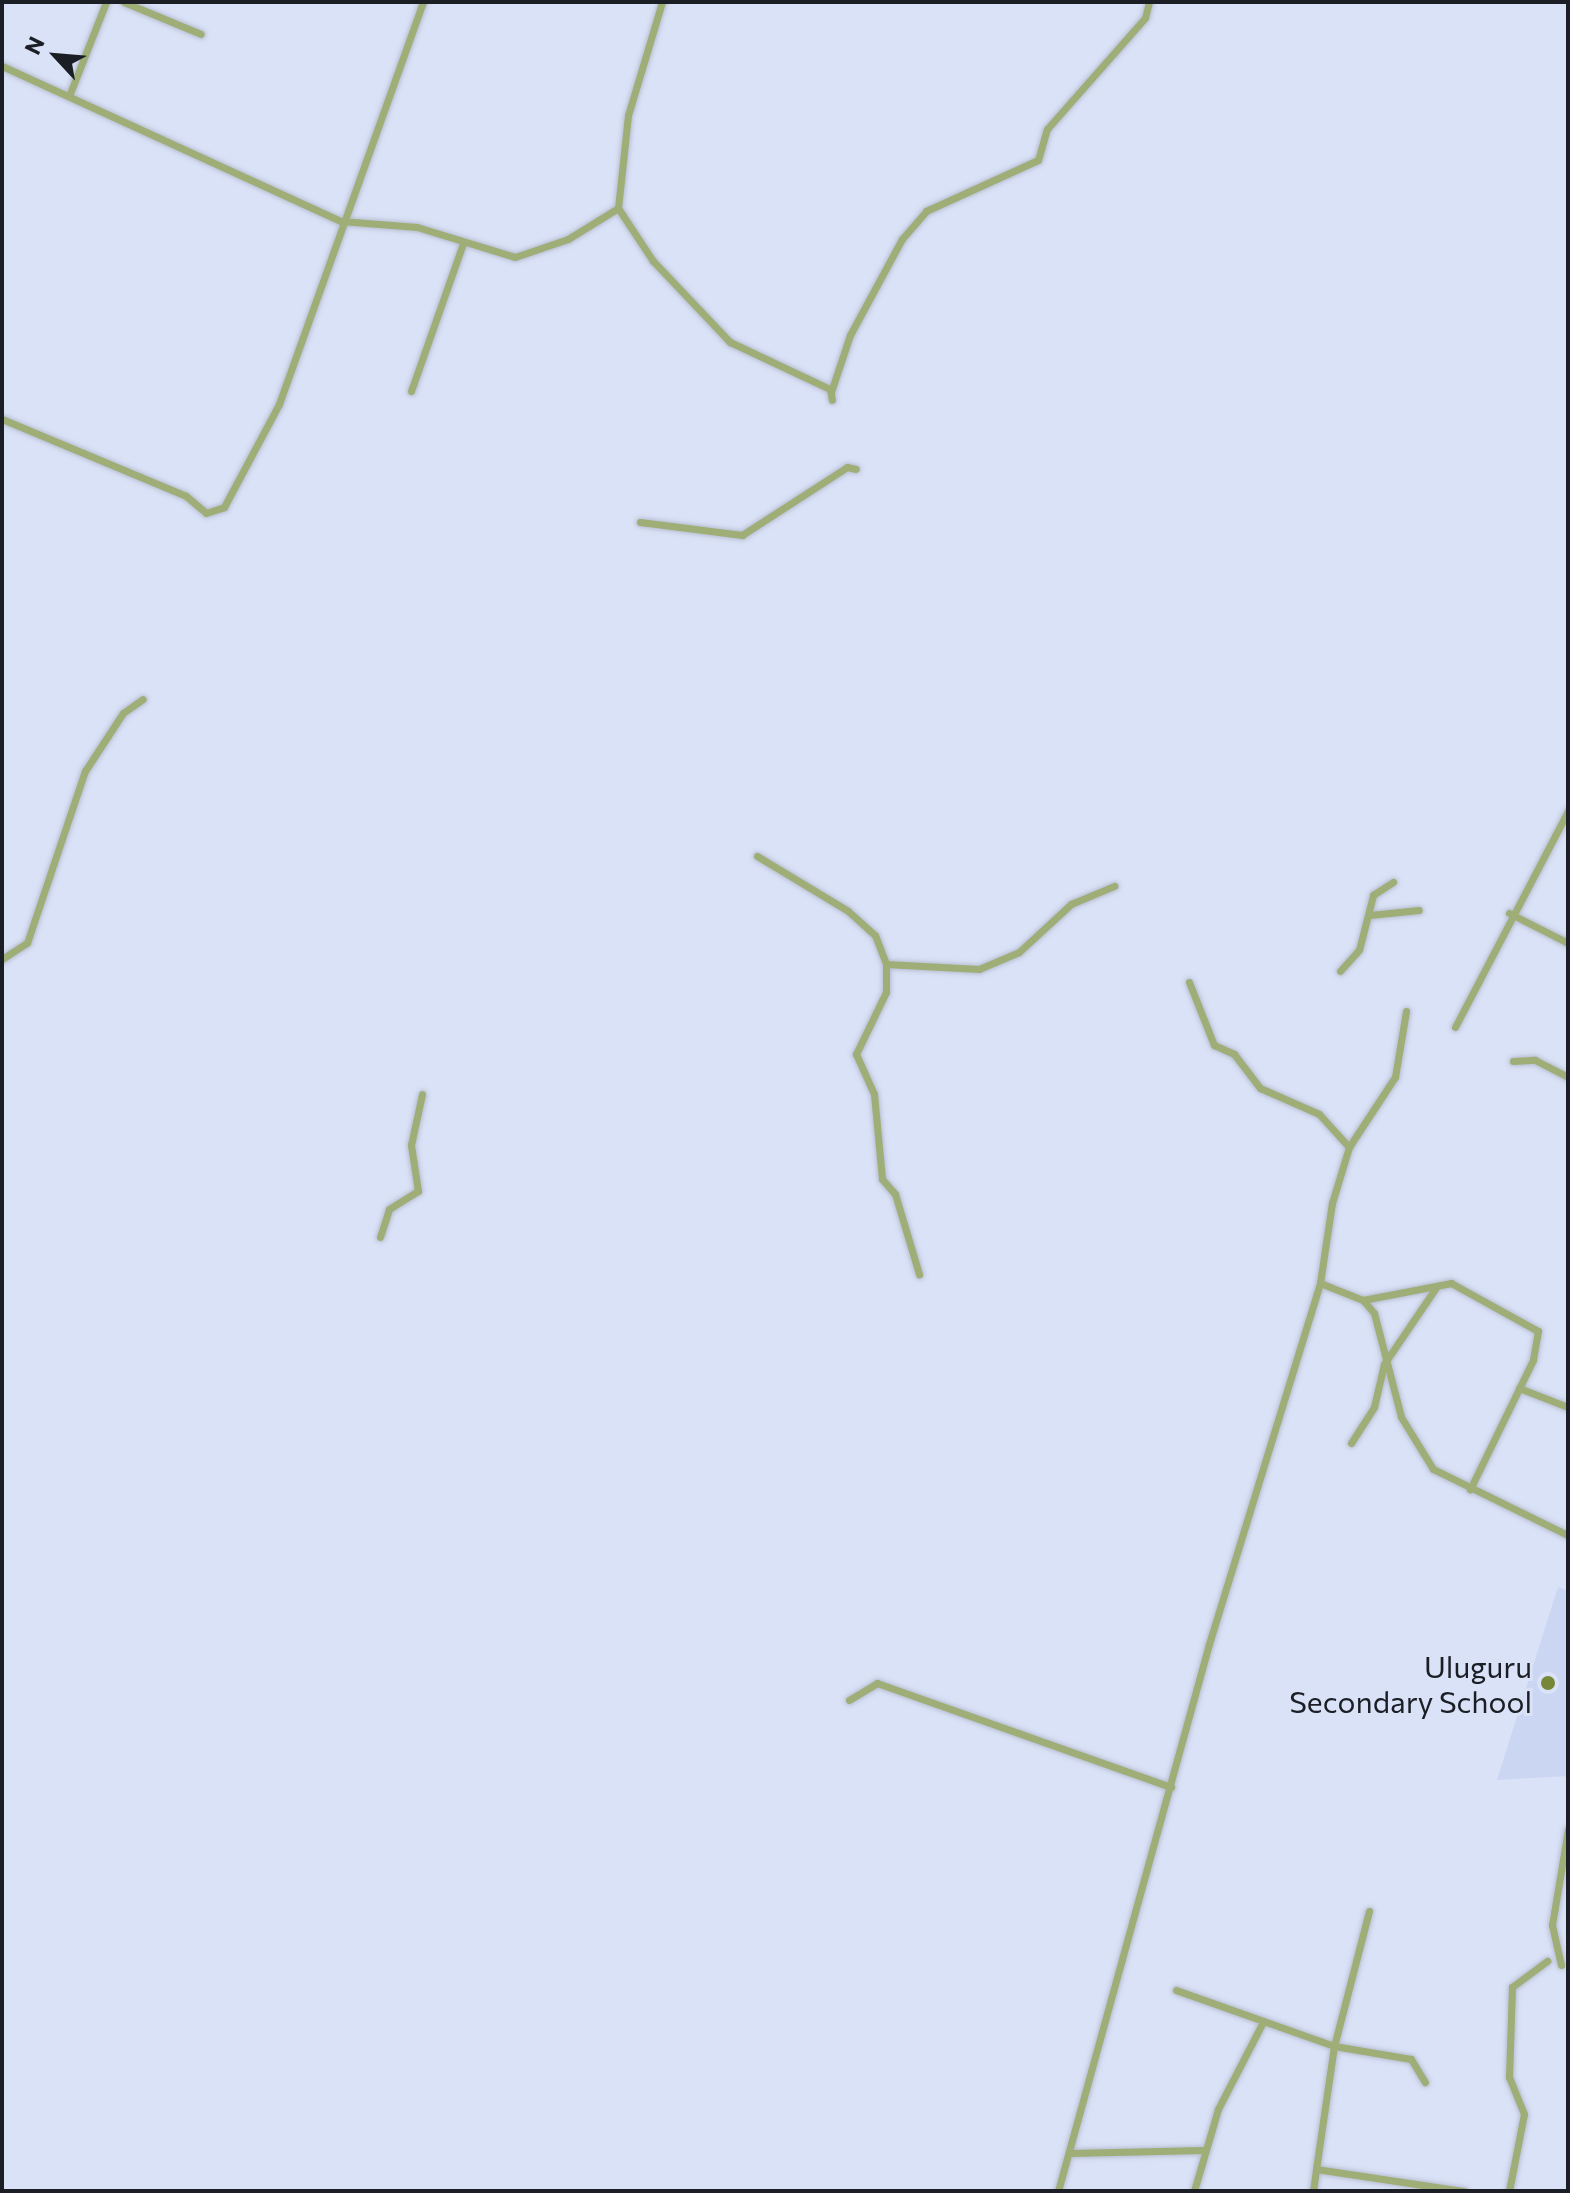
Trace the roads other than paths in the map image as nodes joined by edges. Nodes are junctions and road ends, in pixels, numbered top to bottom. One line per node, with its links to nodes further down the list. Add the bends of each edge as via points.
1 (106, 2): 8 (street)
2 (124, 2): 6 (street)
3 (423, 2): 10 (street)
4 (662, 2): 9 (street, via 628,115)
5 (1149, 2): 9 (street, via 1145,18 1047,129 1038,160 926,211 902,239 850,335 832,396 830,389 730,342 653,261)
6 (201, 34)
7 (2, 66): 8 (street)
8 (69, 96): 10 (street)
9 (618, 208): 11 (street, via 531,256)
10 (341, 221): 11 (street, via 401,224); 13 (street, via 279,404 224,507 206,513 194,500)
11 (463, 243): 12 (street)
12 (411, 391)
13 (2, 419)
14 (856, 469): 15 (street, via 847,467 742,535)
15 (640, 522)
16 (143, 699): 25 (street, via 123,713 85,771 27,943)
17 (1568, 811): 22 (street)
18 (757, 856): 26 (street, via 848,911 875,935)
19 (1393, 882): 23 (street, via 1373,895)
20 (1114, 886): 26 (street, via 1071,904 1019,952 979,969)
21 (1419, 910): 23 (street)
22 (1509, 913): 24 (street); 30 (street, via 1493,963)
23 (1370, 915): 27 (street, via 1359,950)
24 (1568, 943)
25 (2, 959)
26 (886, 964): 36 (street, via 886,992 856,1054 874,1094 882,1179 895,1194)
27 (1340, 971)
28 (1189, 982): 34 (street, via 1214,1045 1234,1054 1260,1088 1319,1114)
29 (1406, 1011): 34 (street, via 1395,1077)
30 (1455, 1027)
31 (1513, 1061): 32 (street, via 1535,1060)
32 (1568, 1077)
33 (422, 1094): 35 (street, via 411,1145 418,1191 389,1209)
34 (1349, 1147): 37 (street, via 1322,1237)
35 (380, 1237)
36 (919, 1274)
37 (1320, 1283): 39 (street); 47 (street)
38 (1437, 1286): 39 (street); 40 (street); 41 (street, via 1451,1283 1538,1331)
39 (1363, 1300): 40 (street, via 1380,1330)
40 (1384, 1364): 43 (street, via 1374,1407); 44 (street, via 1420,1452 1448,1481)
41 (1519, 1388): 42 (street); 44 (street)
42 (1568, 1407)
43 (1351, 1443)
44 (1470, 1489): 45 (street)
45 (1568, 1535)
46 (849, 1700): 47 (street, via 877,1683)
47 (1171, 1787): 57 (street)
48 (1568, 1829): 51 (street, via 1552,1925)
49 (1369, 1911): 54 (street)
50 (1547, 1961): 63 (street, via 1512,1987 1509,2077 1524,2114)
51 (1561, 1965)
52 (1176, 1990): 53 (street)
53 (1263, 2022): 54 (street); 56 (street)
54 (1334, 2046): 55 (street, via 1411,2059); 58 (street)
55 (1425, 2082)
56 (1203, 2150): 57 (street); 60 (street)
57 (1070, 2153): 59 (street)
58 (1316, 2169): 61 (street); 62 (street)
59 (1058, 2191)
60 (1194, 2191)
61 (1313, 2191)
62 (1464, 2191)
63 (1509, 2191)

